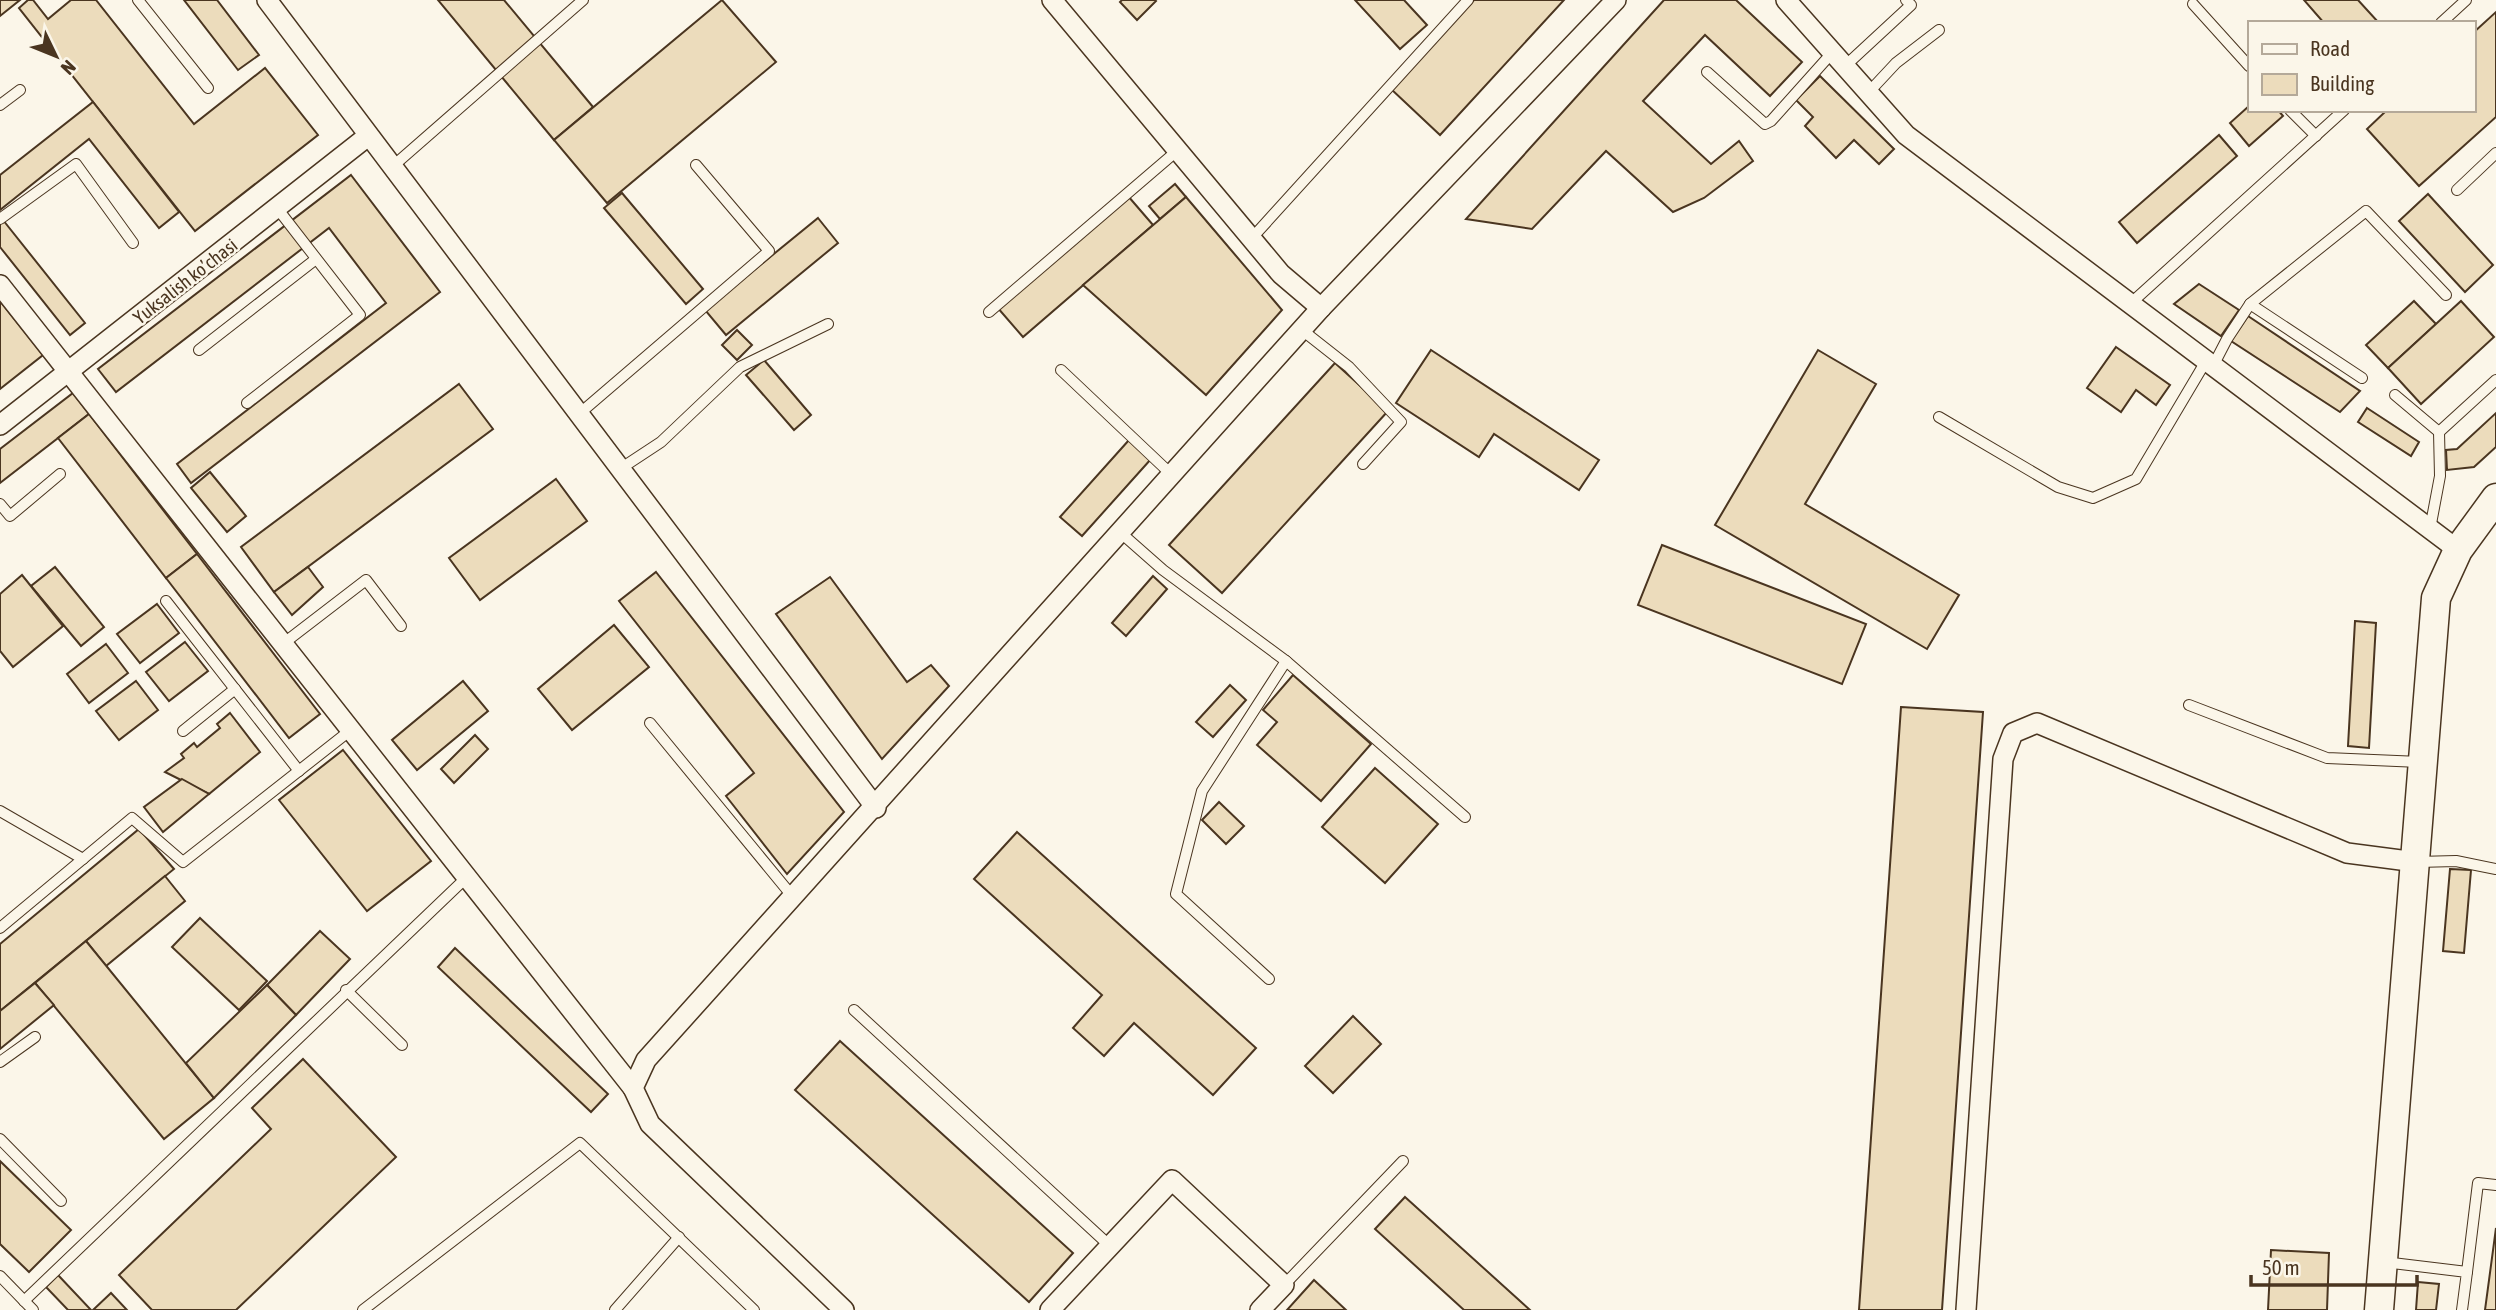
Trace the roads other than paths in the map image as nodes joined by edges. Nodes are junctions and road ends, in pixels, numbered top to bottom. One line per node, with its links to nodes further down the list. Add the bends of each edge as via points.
1 (138, 0): 16 (lane)
2 (268, 0): 22 (street)
3 (583, 0): 27 (lane)
4 (1052, 0): 24 (street)
5 (1468, 0): 31 (lane)
6 (1616, 0): 38 (street)
7 (1786, 0): 13 (street)
8 (2466, 0): 11 (lane)
9 (1911, 2): 13 (lane)
10 (2193, 4): 14 (lane)
11 (2443, 21)
12 (1939, 30): 18 (lane, via 1896,63)
13 (1838, 61): 15 (lane, via 1765,124); 18 (street)
14 (2248, 65)
15 (1707, 72)
16 (208, 88)
17 (20, 90): 19 (lane)
18 (1868, 94): 36 (street, via 1906,135)
19 (0, 105)
20 (2292, 112): 23 (lane)
21 (2342, 112): 23 (lane)
22 (368, 136): 27 (street); 29 (street, Yuksalish ko’chasi)
23 (2316, 136): 36 (lane)
24 (1178, 150): 31 (street); 39 (lane)
25 (2496, 153): 28 (lane)
26 (696, 165): 50 (lane, via 769,251)
27 (392, 167): 50 (street)
28 (2457, 190)
29 (277, 208): 33 (lane); 45 (street, Yuksalish ko’chasi)
30 (0, 219): 32 (lane, via 76,164)
31 (1252, 238): 38 (street, via 1282,274)
32 (133, 243)
33 (316, 259): 42 (lane); 49 (lane, via 360,315)
34 (0, 285): 45 (street)
35 (2446, 295): 37 (lane, via 2367,211)
36 (2130, 304): 43 (street)
37 (2250, 304): 43 (lane); 46 (lane)
38 (1321, 308): 41 (street)
39 (989, 312)
40 (828, 324): 55 (lane, via 740,367 661,442)
41 (1302, 330): 54 (lane, via 1349,367 1401,422); 57 (street)
42 (199, 350)
43 (2210, 364): 51 (lane, via 2136,479 2093,498 2058,487); 60 (street)
44 (1061, 370): 57 (lane)
45 (69, 373): 52 (street, Yuksalish ko’chasi); 65 (street)
46 (2362, 378)
47 (2496, 380): 53 (lane)
48 (2395, 395): 53 (lane)
49 (247, 403)
50 (579, 414): 55 (street)
51 (1939, 417)
52 (0, 425)
53 (2439, 432): 60 (lane, via 2441,476)
54 (1363, 464)
55 (620, 469): 74 (street)
56 (60, 474): 59 (lane, via 10,516)
57 (1173, 475): 61 (street)
58 (2496, 498): 62 (street)
59 (0, 504)
60 (2430, 529): 62 (street)
61 (1121, 533): 66 (lane); 74 (street)
62 (2458, 550): 72 (street, via 2436,598)
63 (166, 601): 67 (lane)
64 (401, 625): 65 (lane, via 366,580)
65 (284, 643): 70 (street)
66 (1286, 662): 76 (lane); 83 (lane, via 1202,791 1176,894)
67 (235, 689): 71 (lane); 73 (lane)
68 (2189, 705): 72 (lane, via 2327,758)
69 (650, 723): 81 (lane)
70 (352, 729): 73 (lane); 80 (street)
71 (183, 731)
72 (2423, 762): 78 (street)
73 (299, 771): 77 (lane, via 183,862 132,818)
74 (876, 807): 81 (street)
75 (0, 811): 77 (lane)
76 (1465, 817)
77 (83, 859): 82 (lane)
78 (2416, 862): 79 (lane, via 2456,861); 96 (street); 108 (street, via 2347,853 2037,723 2013,733 2003,759)
79 (2496, 869)
80 (468, 876): 84 (lane); 89 (street)
81 (793, 898): 89 (street, via 646,1060)
82 (0, 928)
83 (1269, 978)
84 (346, 990): 87 (lane); 100 (lane)
85 (855, 1010): 95 (lane)
86 (35, 1037): 88 (lane)
87 (402, 1045)
88 (0, 1062)
89 (633, 1088): 105 (street, via 650,1125)
90 (0, 1139): 93 (lane)
91 (1403, 1161): 99 (lane)
92 (2496, 1185): 97 (lane, via 2478,1182)
93 (61, 1200)
94 (678, 1237): 102 (lane, via 580,1143); 103 (lane); 104 (lane)
95 (1110, 1246): 99 (street, via 1172,1180); 106 (street)
96 (2383, 1262): 97 (lane); 109 (street)
97 (2466, 1272): 110 (lane)
98 (0, 1276): 100 (lane)
99 (1284, 1285): 107 (street)
100 (24, 1301): 101 (lane)
101 (33, 1310)
102 (363, 1310)
103 (615, 1310)
104 (754, 1310)
105 (844, 1310)
106 (1050, 1310)
107 (1260, 1310)
108 (1966, 1310)
109 (2379, 1310)
110 (2462, 1310)

